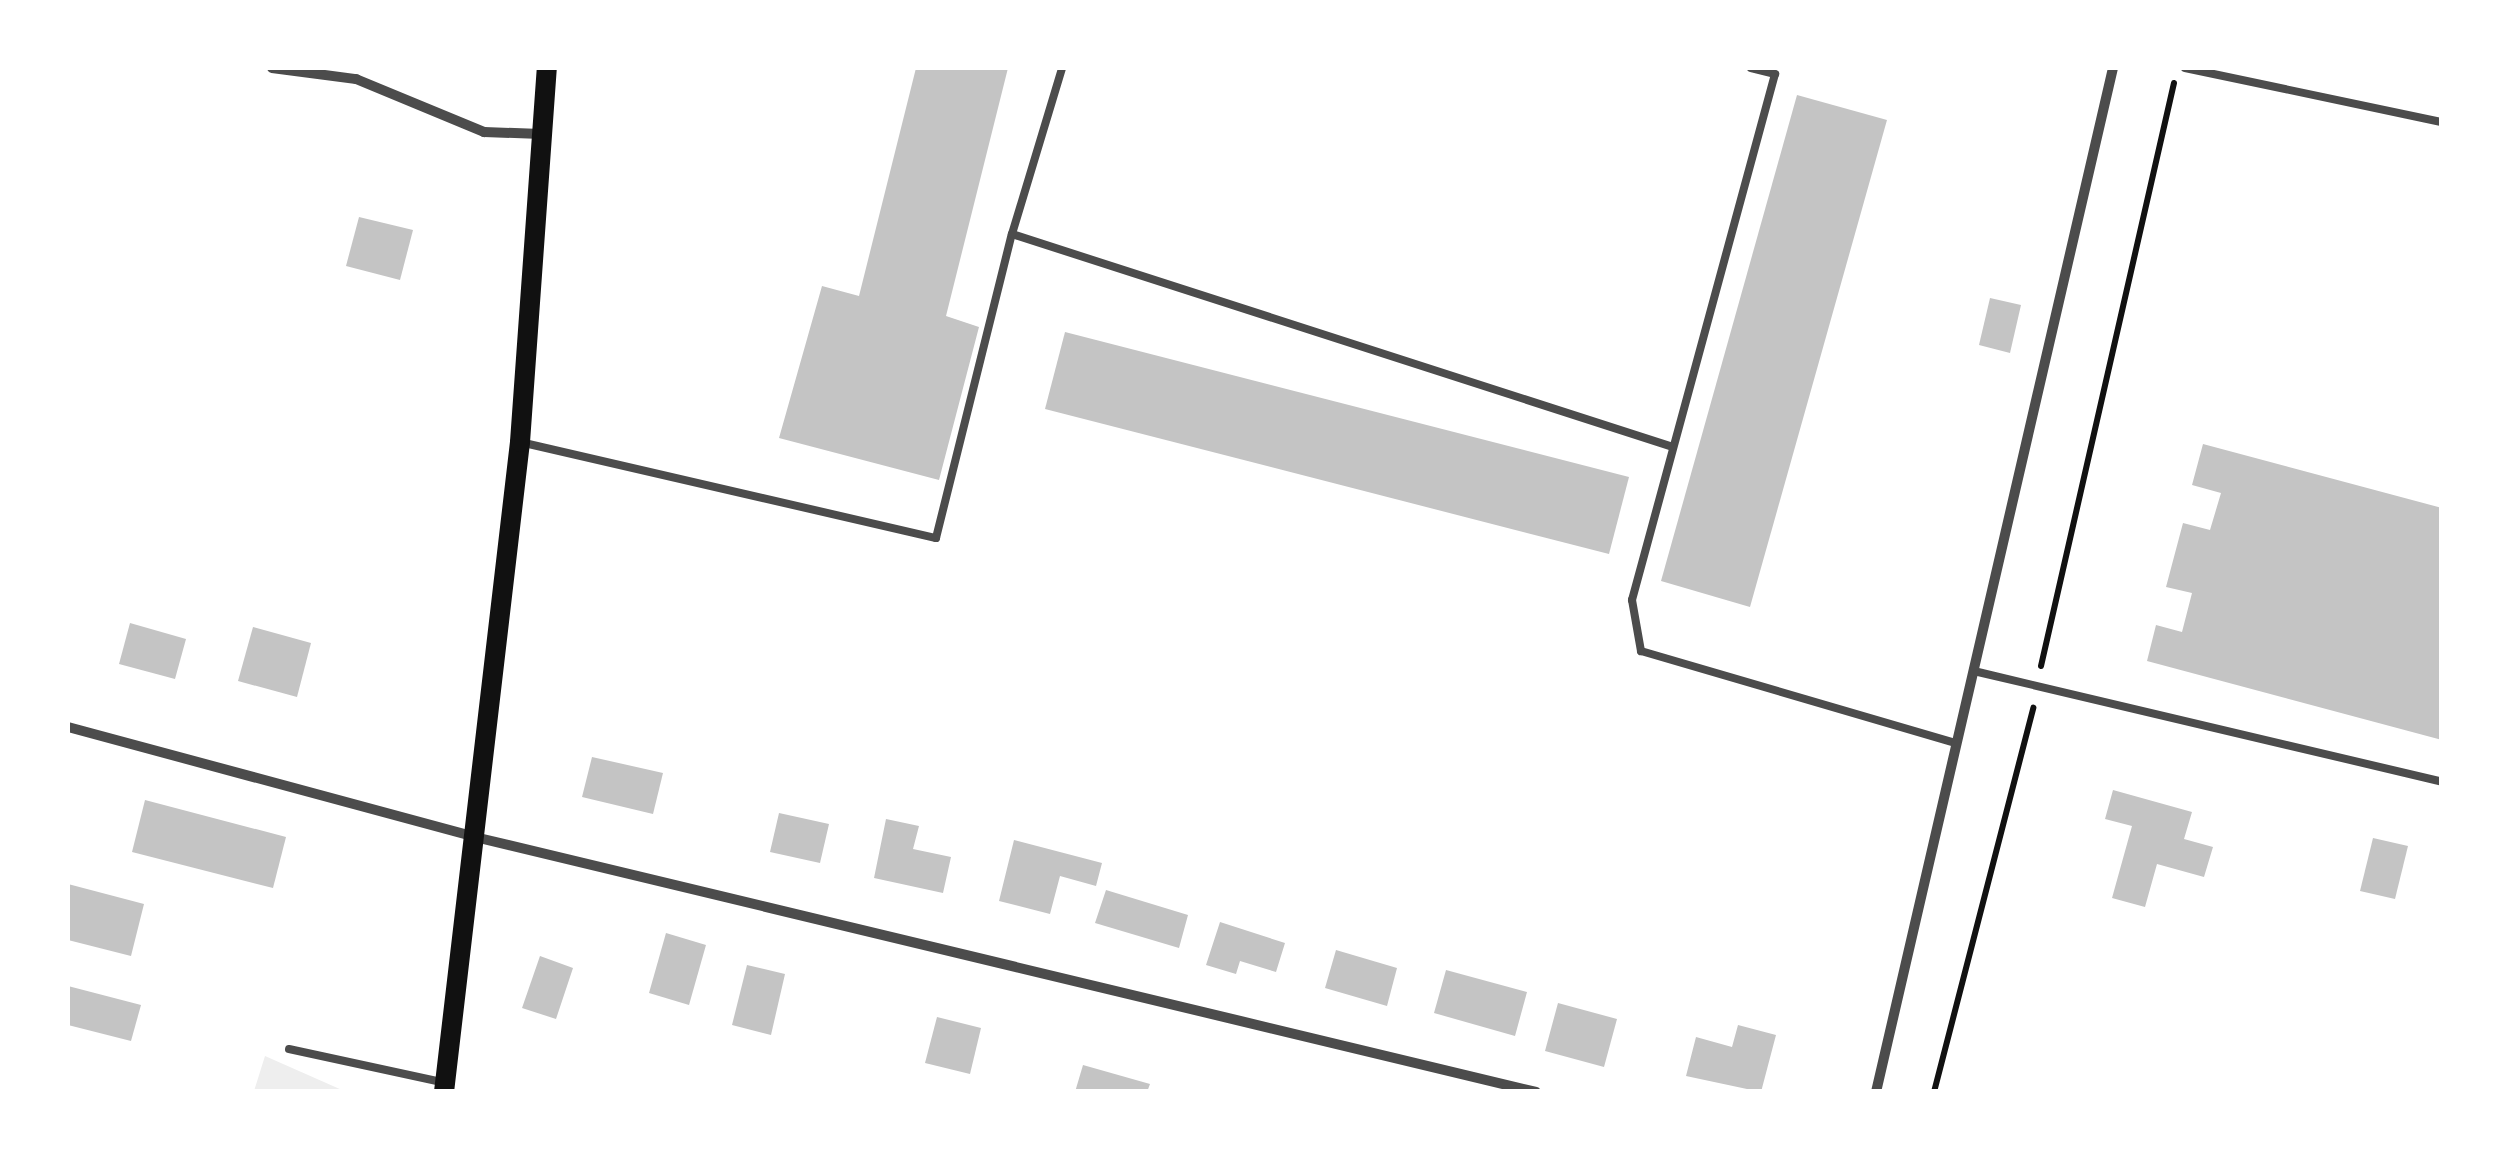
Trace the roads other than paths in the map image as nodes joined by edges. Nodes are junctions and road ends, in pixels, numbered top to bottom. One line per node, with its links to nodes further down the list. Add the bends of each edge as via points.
1 (272, 68): 8 (street, via 356,79 484,132)
2 (547, 68): 8 (main road)
3 (1062, 68): 9 (lane)
4 (1751, 68): 11 (lane, via 1775,74)
5 (2112, 68): 12 (street)
6 (2186, 68): 7 (lane)
7 (2442, 122)
8 (541, 134): 10 (main road)
9 (1012, 234): 10 (lane, via 936,538); 11 (lane)
10 (520, 442): 16 (main road)
11 (1673, 447): 14 (lane, via 1632,600 1641,651)
12 (1978, 672): 14 (street); 15 (lane)
13 (68, 727): 16 (street)
14 (1956, 743): 20 (street)
15 (2442, 782)
16 (478, 838): 18 (main road); 19 (street)
17 (289, 1048): 18 (lane)
18 (445, 1087)
19 (1536, 1092)
20 (1876, 1092)

